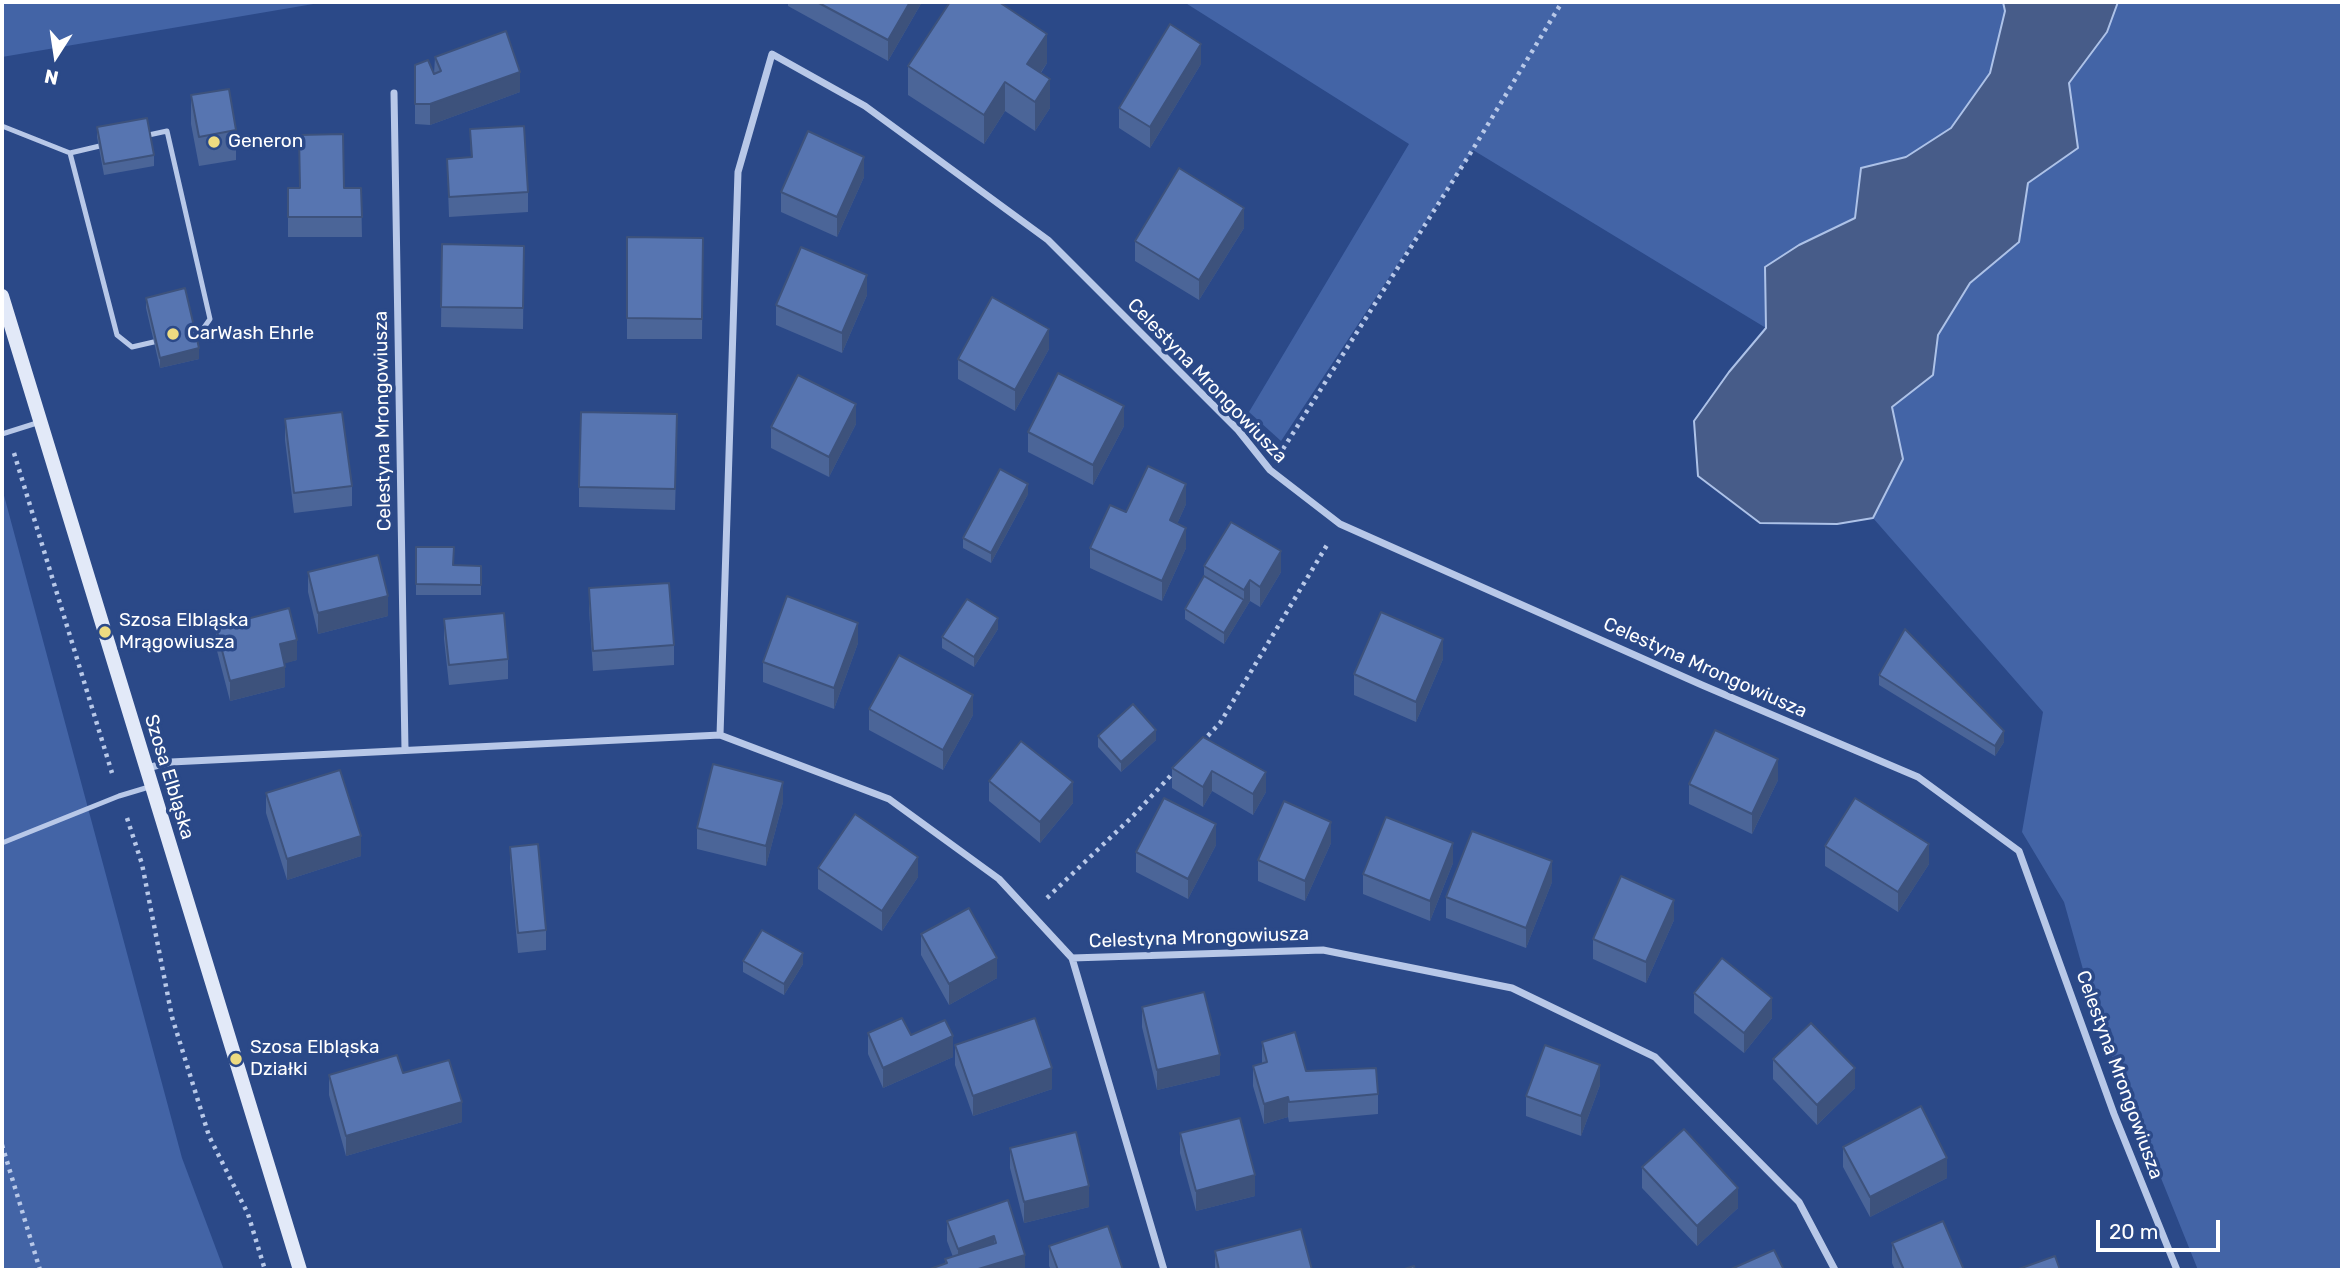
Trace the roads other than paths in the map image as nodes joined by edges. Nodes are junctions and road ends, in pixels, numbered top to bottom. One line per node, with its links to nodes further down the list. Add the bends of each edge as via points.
1 (394, 93): 12 (street, Celestyna Mrongowiusza)
2 (2, 125): 5 (lane)
3 (142, 136): 7 (lane, via 167,131 210,319 200,333)
4 (106, 145): 5 (lane)
5 (70, 153): 8 (lane, via 117,335 132,346)
6 (2, 296): 9 (main road, Szosa Elbląska)
7 (189, 335)
8 (166, 340)
9 (40, 422): 10 (lane); 13 (main road, Szosa Elbląska)
10 (5, 433)
11 (720, 736): 12 (street, Celestyna Mrongowiusza); 16 (street, Celestyna Mrongowiusza, via 889,799 999,879); 20 (street, Celestyna Mrongowiusza, via 738,172 772,54 865,106 1048,240 1238,430 1270,470 1340,524 1918,777 2019,851 2114,1114)
12 (405, 750): 13 (street, Celestyna Mrongowiusza, via 171,762)
13 (147, 768): 14 (main road, Szosa Elbląska)
14 (152, 786): 15 (lane); 17 (main road, Szosa Elbląska)
15 (2, 843)
16 (1072, 958): 18 (street, Celestyna Mrongowiusza); 19 (street, Celestyna Mrongowiusza, via 1323,950 1512,988 1655,1057 1799,1202)
17 (300, 1270)
18 (1164, 1270)
19 (1835, 1270)
20 (2177, 1270)

